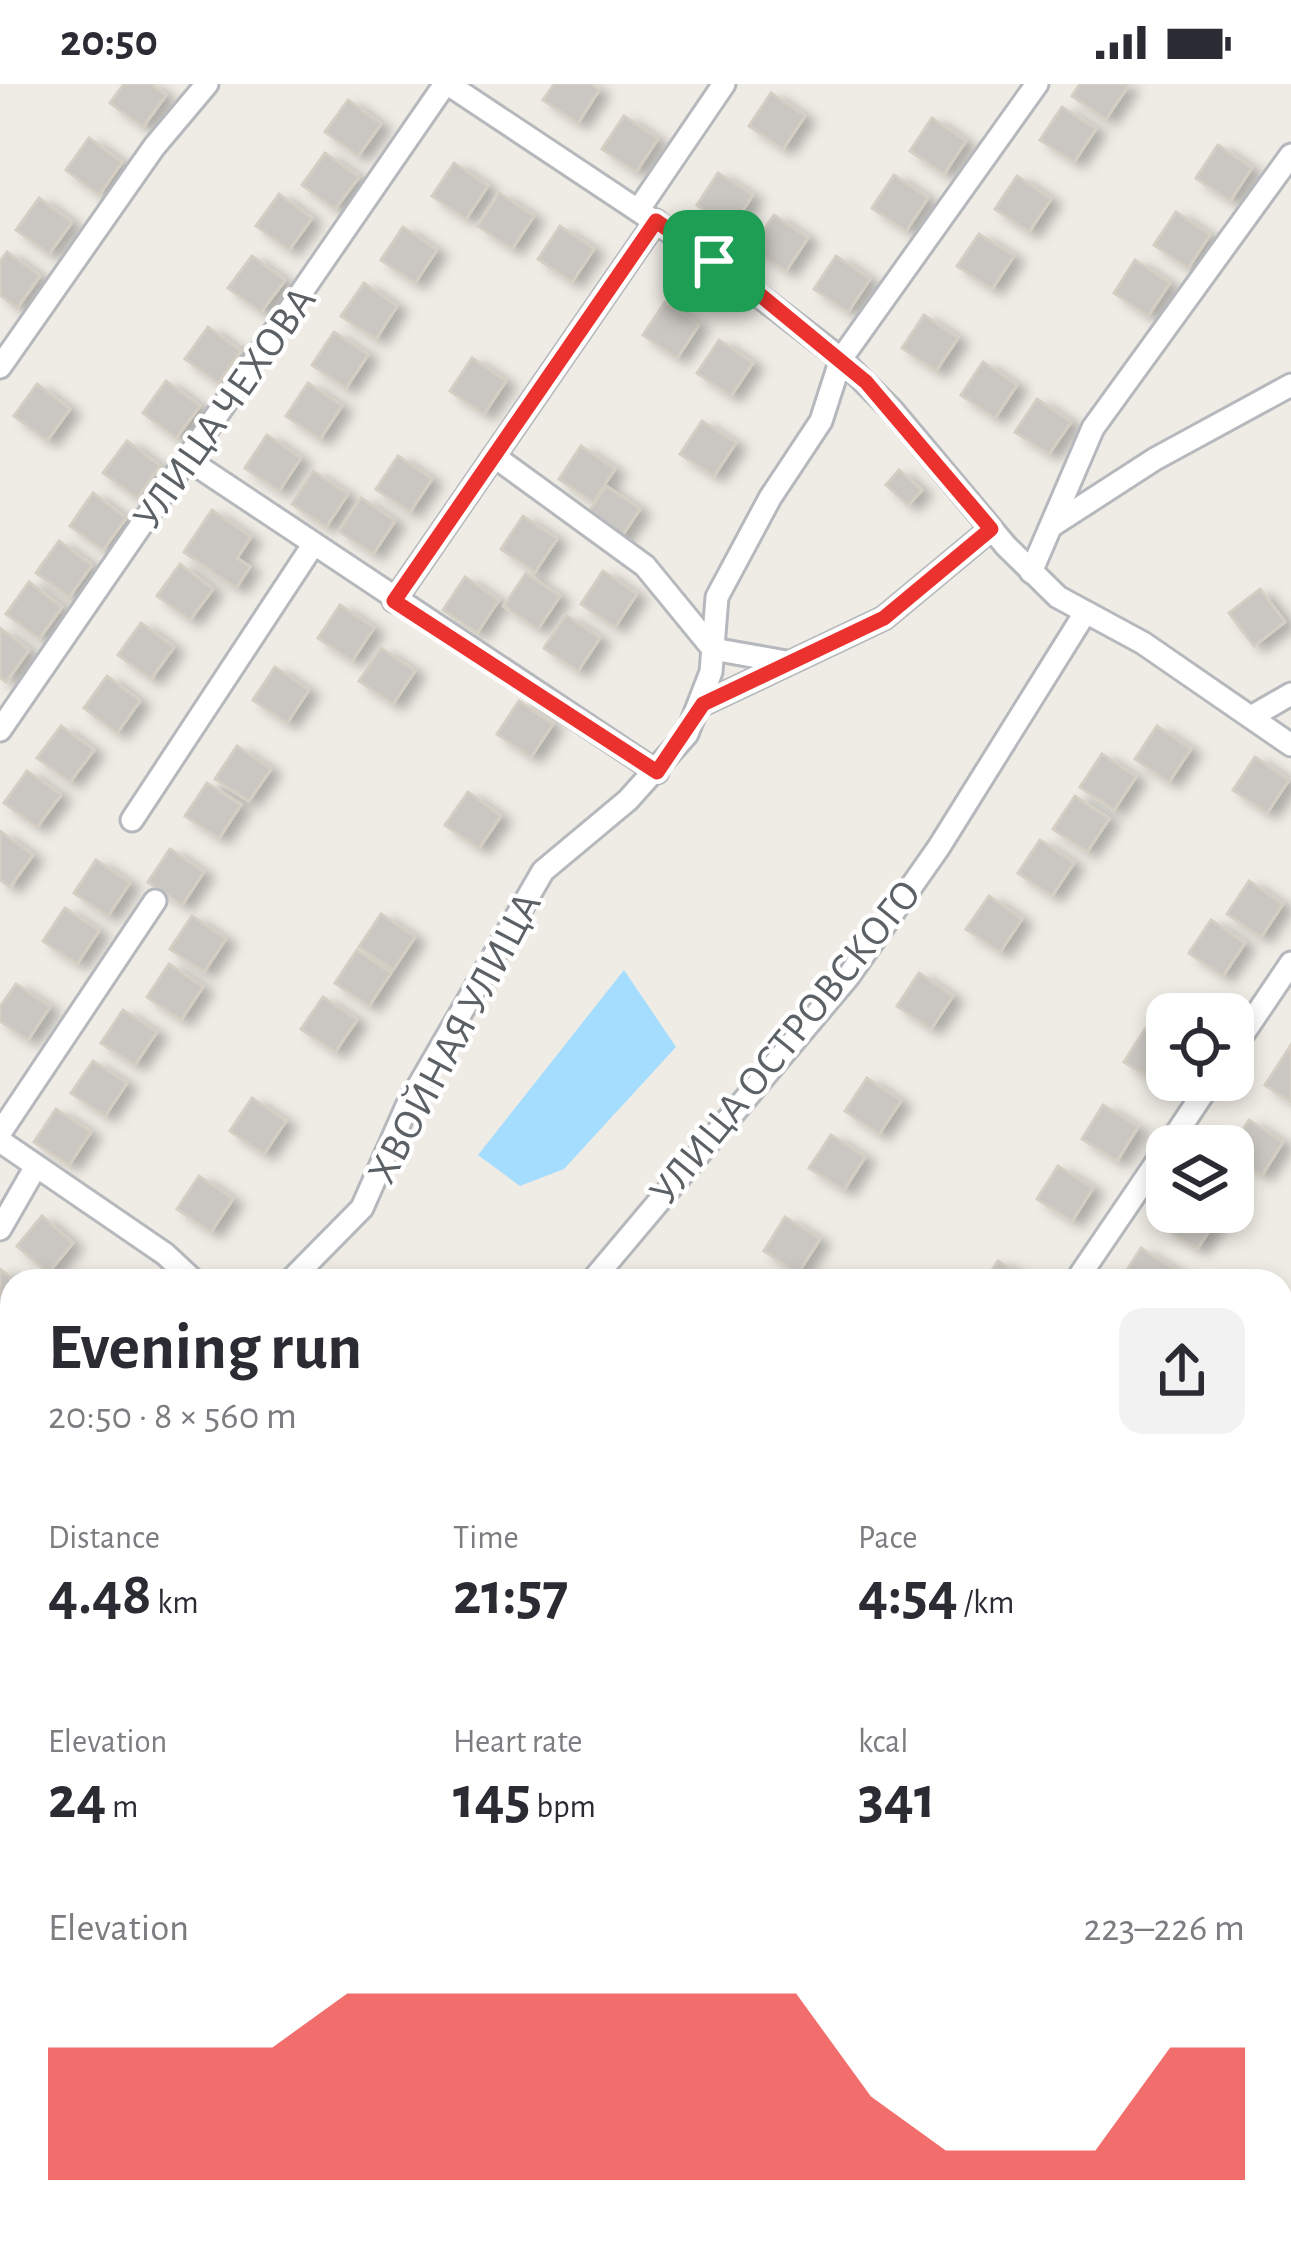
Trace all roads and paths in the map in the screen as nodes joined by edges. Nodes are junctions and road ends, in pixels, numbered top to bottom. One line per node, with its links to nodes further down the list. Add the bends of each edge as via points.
1 (206, 84): 8 (street)
2 (447, 84): 6 (street); 11 (street, УЛИЦА ЧЕХОВА)
3 (724, 84): 6 (street)
4 (1037, 84): 7 (street, ХВОЙНАЯ УЛИЦА)
5 (1291, 155): 12 (street, via 1093,428)
6 (648, 215): 7 (street); 10 (street)
7 (841, 359): 13 (street); 18 (street, ХВОЙНАЯ УЛИЦА, via 821,421 717,597)
8 (0, 367)
9 (1291, 385): 12 (street)
10 (494, 456): 16 (street); 18 (street, via 645,566)
11 (187, 459): 14 (street); 23 (street, УЛИЦА ЧЕХОВА)
12 (1053, 525): 15 (street)
13 (991, 529): 15 (street); 19 (street, via 884,618)
14 (313, 545): 16 (street); 26 (street)
15 (1031, 572): 17 (street)
16 (394, 601): 25 (street)
17 (1085, 613): 22 (street); 37 (street, УЛИЦА ОСТРОВСКОГО, via 848,977)
18 (713, 649): 19 (street); 21 (street, ХВОЙНАЯ УЛИЦА)
19 (786, 662): 21 (street)
20 (1291, 694): 22 (street)
21 (703, 704): 25 (street, ХВОЙНАЯ УЛИЦА)
22 (1251, 717): 24 (street)
23 (0, 730)
24 (1291, 745)
25 (657, 772): 36 (street, ХВОЙНАЯ УЛИЦА, via 543,871 407,1106 362,1208)
26 (132, 820)
27 (154, 901): 31 (street)
28 (1291, 963): 29 (street)
29 (1284, 989): 30 (street)
30 (1254, 1024)
31 (0, 1137): 32 (street)
32 (35, 1168): 34 (street); 35 (street)
33 (1146, 1177): 38 (street)
34 (0, 1229)
35 (181, 1269)
36 (302, 1269)
37 (602, 1269)
38 (1084, 1269)

